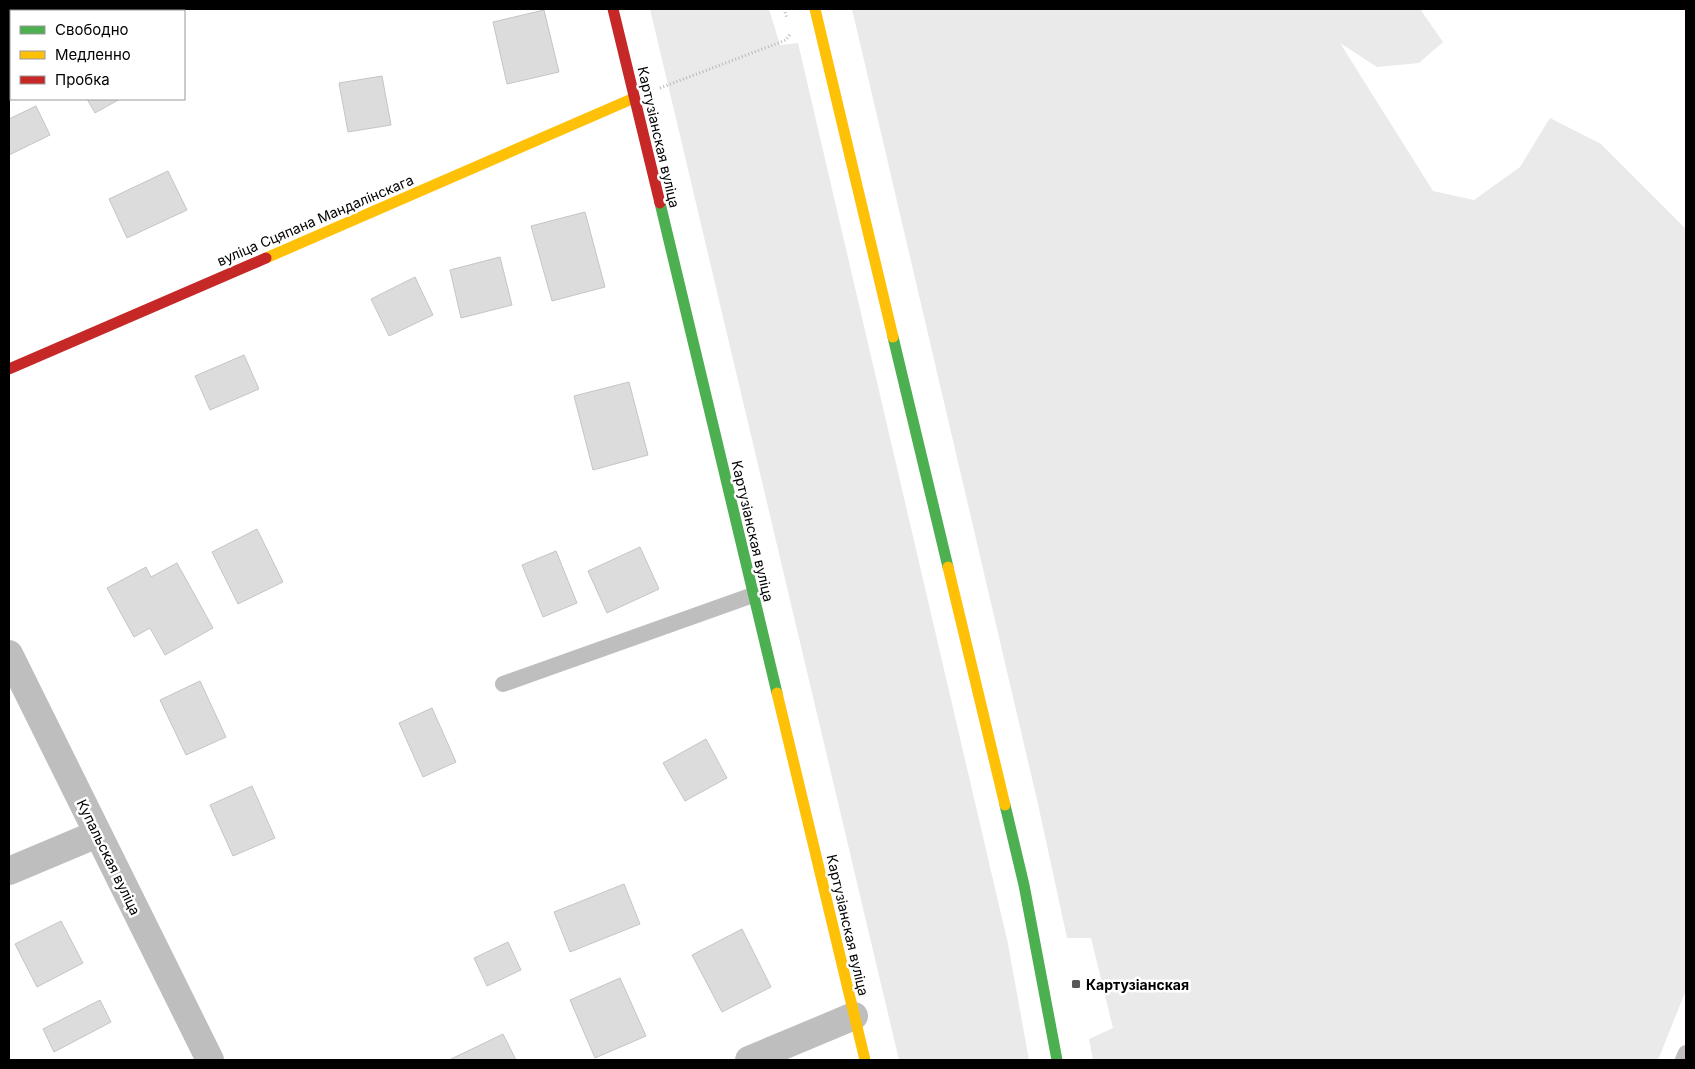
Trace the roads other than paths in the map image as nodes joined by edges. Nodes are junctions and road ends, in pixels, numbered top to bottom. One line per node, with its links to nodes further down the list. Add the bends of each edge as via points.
1 (613, 9): 3 (street, Картузіанская вуліца)
2 (815, 9): 15 (street, via 1024,885)
3 (634, 98): 4 (street, вуліца Сцяпана Мандалінскага); 5 (street, Картузіанская вуліца)
4 (9, 369)
5 (753, 595): 7 (lane); 10 (street, Картузіанская вуліца)
6 (9, 654): 8 (street, Купальская вуліца)
7 (503, 684)
8 (97, 834): 9 (street); 12 (street, Купальская вуліца)
9 (9, 871)
10 (854, 1016): 13 (street); 14 (street, Картузіанская вуліца)
11 (1686, 1053): 16 (lane)
12 (210, 1060)
13 (749, 1060)
14 (864, 1060)
15 (1057, 1060)
16 (1683, 1060)

